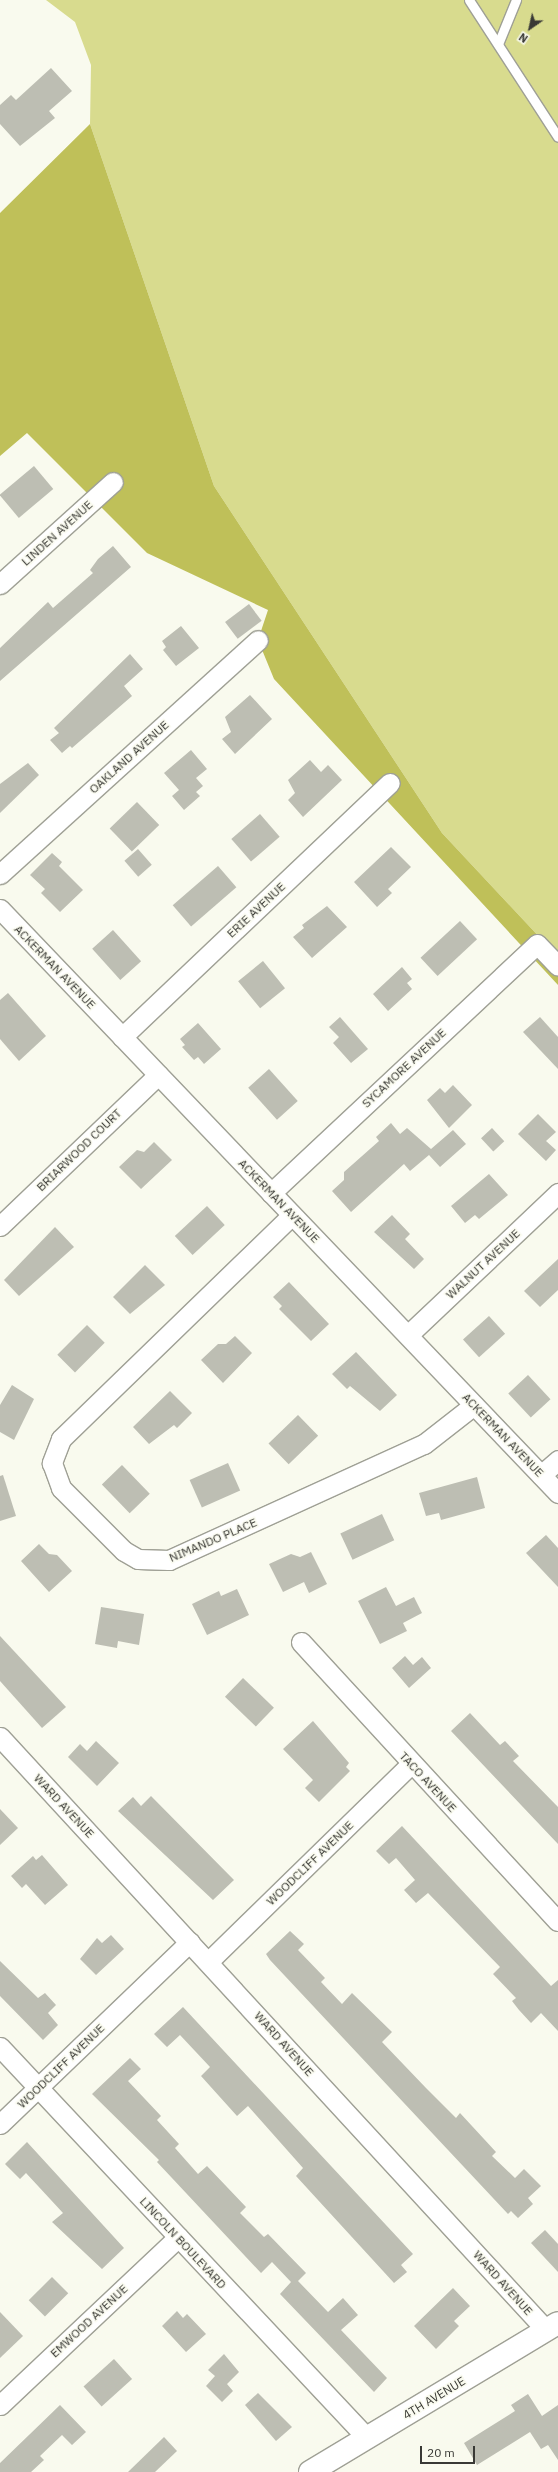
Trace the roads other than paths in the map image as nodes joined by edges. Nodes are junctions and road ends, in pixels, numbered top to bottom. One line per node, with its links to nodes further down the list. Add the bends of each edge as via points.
1 (469, 0): 3 (lane)
2 (516, 0): 3 (lane)
3 (498, 44): 4 (lane)
4 (558, 137)
5 (113, 482): 6 (street, LINDEN AVENUE)
6 (0, 584)
7 (258, 640): 9 (street, OAKLAND AVENUE)
8 (390, 783): 12 (street, ERIE AVENUE)
9 (0, 874)
10 (0, 909): 12 (street, ACKERMAN AVENUE)
11 (558, 966): 14 (street, SYCAMORE AVENUE, via 537,944)
12 (122, 1036): 13 (street, ACKERMAN AVENUE)
13 (158, 1075): 14 (street, ACKERMAN AVENUE); 17 (street, BRIARWOOD COURT)
14 (272, 1193): 16 (street, ACKERMAN AVENUE)
15 (558, 1193): 18 (street, WALNUT AVENUE)
16 (292, 1215): 18 (street, ACKERMAN AVENUE); 19 (street, NIMANDO PLACE, via 61,1438 52,1463 61,1488 124,1551 153,1562 169,1560 424,1444)
17 (0, 1226)
18 (408, 1335): 19 (street, ACKERMAN AVENUE)
19 (474, 1405): 21 (street, ACKERMAN AVENUE)
20 (558, 1460): 21 (street)
21 (541, 1475): 22 (street, ACKERMAN AVENUE)
22 (558, 1493)
23 (301, 1642): 25 (street, TACO AVENUE)
24 (0, 1737): 27 (street, WARD AVENUE)
25 (411, 1764): 26 (street, TACO AVENUE); 28 (street, WOODCLIFF AVENUE)
26 (558, 1921)
27 (190, 1942): 28 (street, WARD AVENUE); 30 (street, WOODCLIFF AVENUE)
28 (209, 1961): 33 (street, WARD AVENUE)
29 (0, 2047): 30 (street, LINCOLN BOULEVARD)
30 (38, 2088): 31 (street, WOODCLIFF AVENUE); 32 (street, LINCOLN BOULEVARD)
31 (0, 2124)
32 (178, 2237): 34 (street, EMWOOD AVENUE); 35 (street, LINCOLN BOULEVARD)
33 (552, 2327): 35 (main road, 4TH AVENUE)
34 (0, 2405)
35 (367, 2438): 36 (main road, 4TH AVENUE)
36 (310, 2472)

